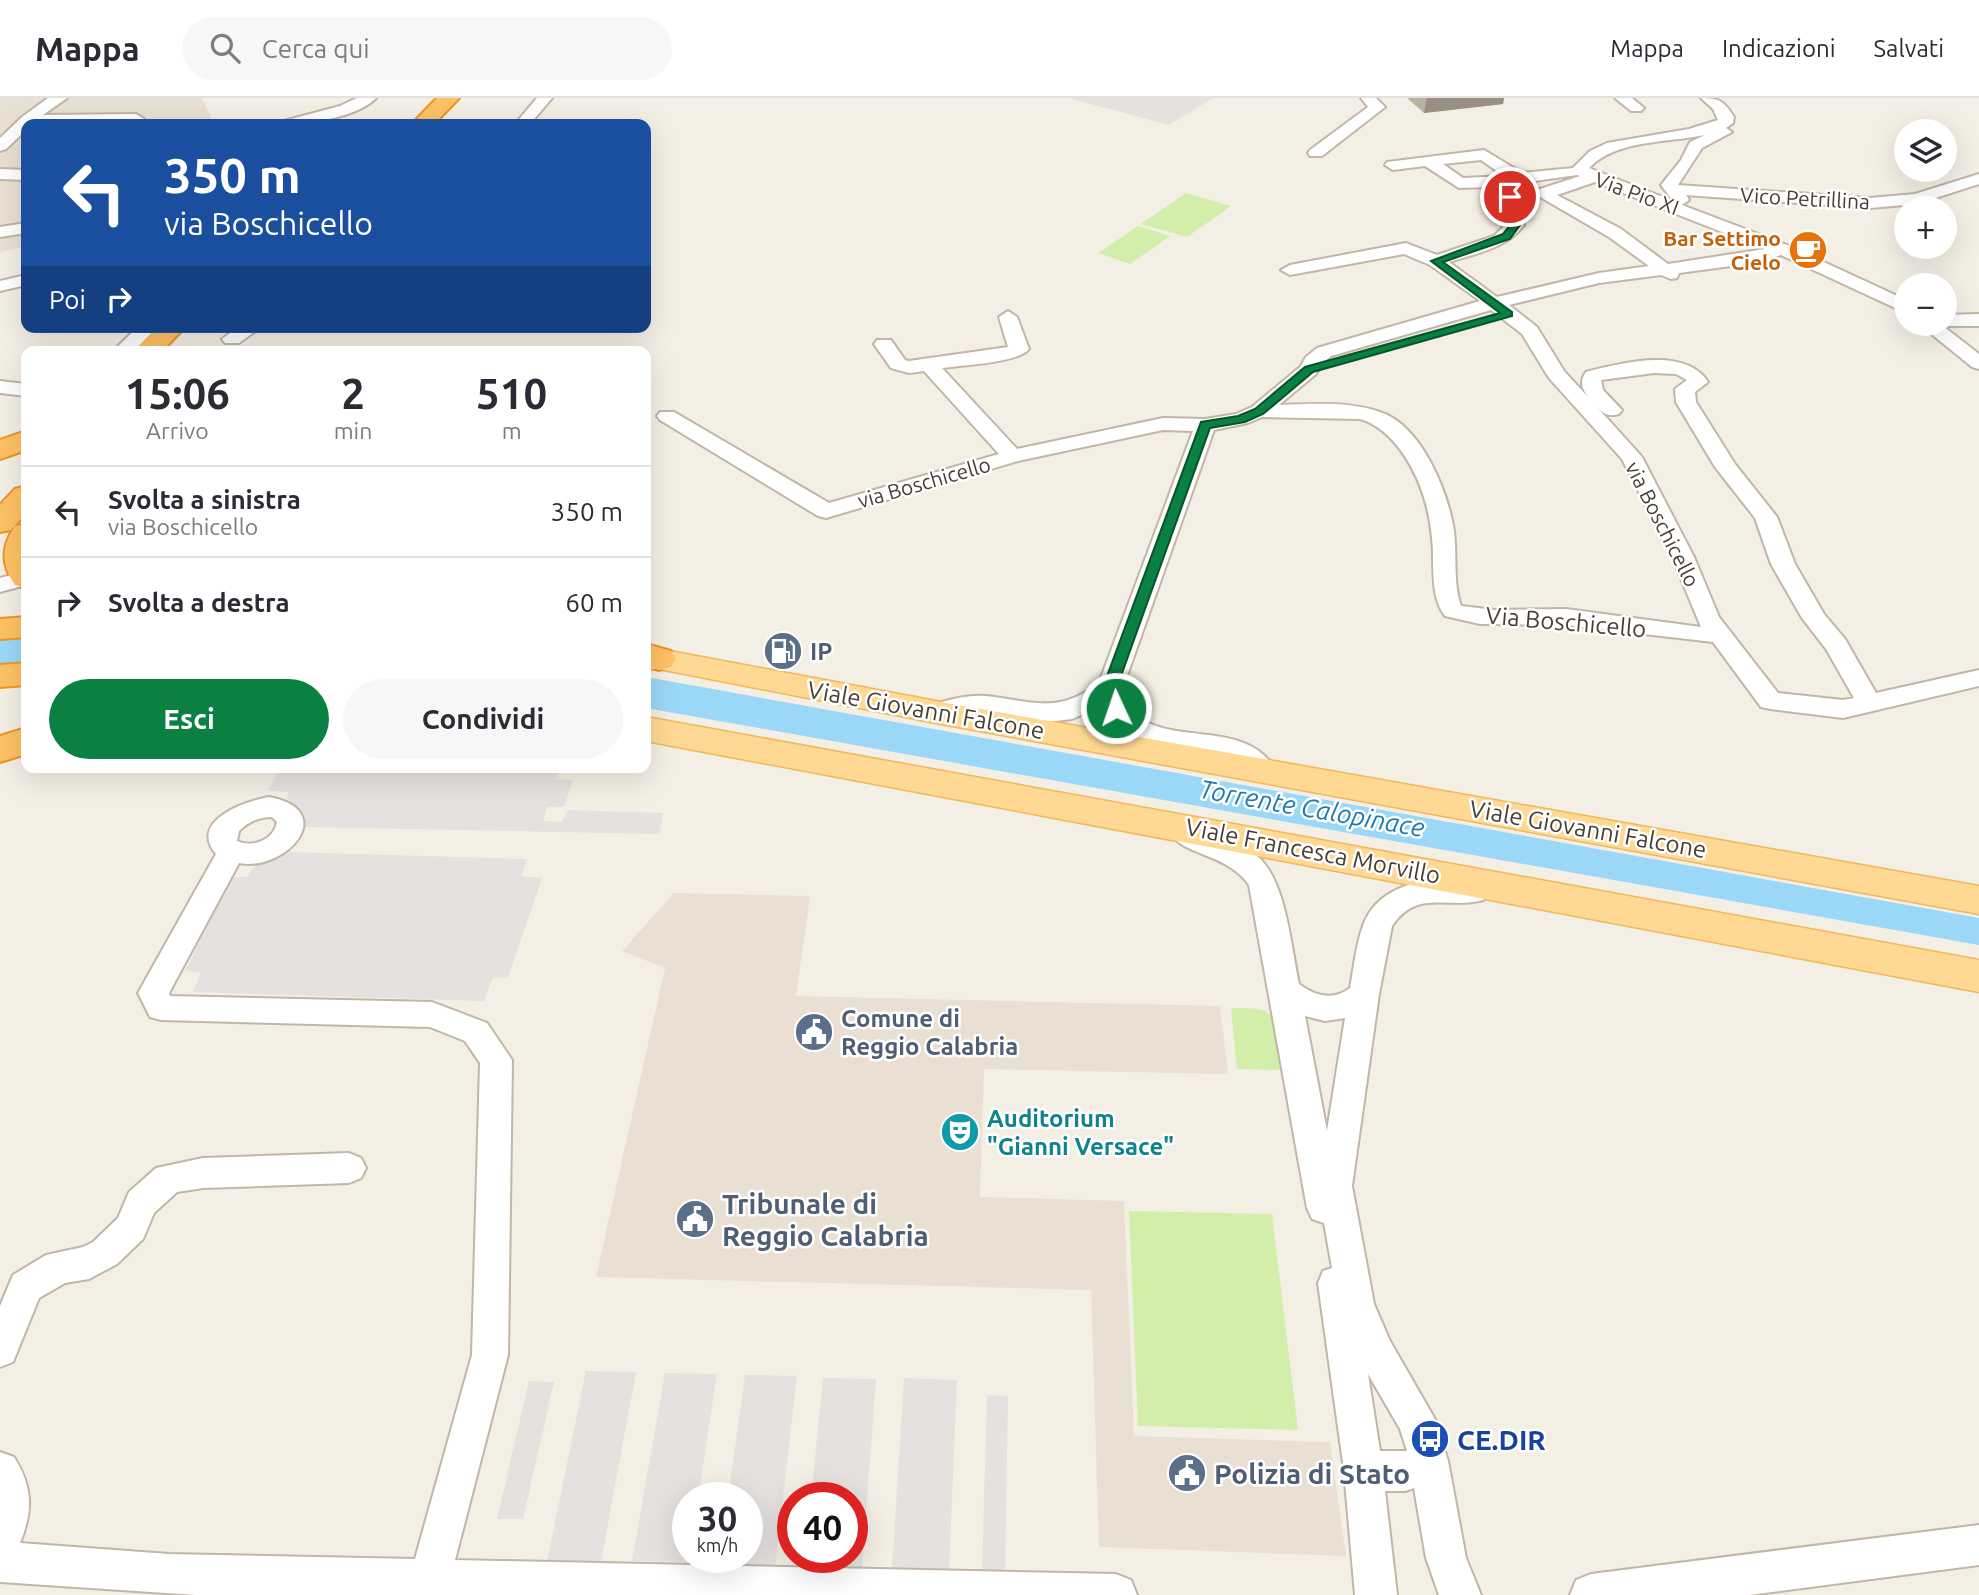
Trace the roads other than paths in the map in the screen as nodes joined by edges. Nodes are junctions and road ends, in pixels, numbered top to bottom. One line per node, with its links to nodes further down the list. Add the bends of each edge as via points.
1 (60, 98): 11 (street)
2 (369, 98): 13 (street)
3 (449, 98): 14 (highway)
4 (464, 98): 15 (highway)
5 (545, 98): 16 (street)
6 (1368, 98): 19 (street, via 1377,107)
7 (1622, 98): 9 (street)
8 (1713, 102): 24 (street, Via Pio XI, via 1726,117 1725,123 1614,147 1581,166); 28 (street, via 1735,112 1736,124 1696,145 1669,185)
9 (1636, 108)
10 (11, 116): 11 (street)
11 (30, 118): 12 (street)
12 (136, 119)
13 (308, 119)
14 (427, 119)
15 (442, 119)
16 (526, 119)
17 (21, 126): 18 (street)
18 (0, 146)
19 (1316, 153)
20 (1429, 162): 21 (street); 25 (street, via 1484,155); 27 (street, via 1459,183)
21 (1393, 164)
22 (0, 174): 23 (street)
23 (21, 175)
24 (1587, 175): 25 (street); 29 (street, Via Pio XI); 36 (street, via 1543,194 1615,233)
25 (1518, 178): 27 (street)
26 (1979, 179): 28 (street, Vico Petrillina, via 1917,199 1870,203)
27 (1494, 182): 34 (street, via 1510,197 1515,225 1500,240)
28 (1671, 189): 29 (street)
29 (1695, 213): 32 (street, Via Pio XI)
30 (21, 229): 31 (street)
31 (0, 232)
32 (1781, 248): 33 (street, Via Pio XI); 36 (street, via 1761,257)
33 (1802, 258): 36 (street); 39 (street, Via Pio XI)
34 (1436, 261): 35 (street, via Boschicello, via 1418,251 1398,248); 41 (street, via Boschicello)
35 (1290, 270)
36 (1668, 272): 41 (street)
37 (21, 281): 38 (street)
38 (0, 286)
39 (1894, 302)
40 (1979, 307): 42 (street)
41 (1501, 308): 60 (street, via 1309,370); 66 (street, via Boschicello, via 1530,331 1556,374)
42 (1957, 308)
43 (1008, 317): 57 (street, via 1018,349)
44 (1979, 320): 45 (street)
45 (1957, 321)
46 (142, 333): 53 (street)
47 (166, 333): 54 (highway)
48 (186, 333): 55 (highway)
49 (242, 333): 51 (street)
50 (1944, 336): 56 (street)
51 (232, 339)
52 (884, 344): 57 (street, via 898,364)
53 (128, 346)
54 (152, 346)
55 (173, 346)
56 (1979, 363)
57 (929, 365): 65 (street)
58 (0, 387): 59 (street)
59 (21, 389)
60 (1259, 411): 62 (street, via Boschicello); 75 (street, Via Boschicello, via 1372,416 1398,434 1427,473 1441,512 1448,604 1453,611 1565,617)
61 (667, 416): 65 (street, via Boschicello, via 826,511)
62 (1205, 425): 65 (street, via Boschicello, via 1163,424); 80 (street)
63 (21, 442): 64 (highway)
64 (0, 450)
65 (1012, 456)
66 (1631, 457): 75 (street, via Boschicello, via 1684,557 1708,620); 81 (street, via 1649,453 1648,448 1591,388 1593,376 1675,368 1688,371 1698,382 1685,389 1686,402 1726,467 1766,517 1783,564)
67 (21, 479): 69 (highway)
68 (21, 500): 70 (highway)
69 (0, 502)
70 (0, 523)
71 (21, 543): 72 (highway)
72 (19, 578)
73 (21, 627): 74 (highway)
74 (0, 629)
75 (1720, 635): 81 (street, via 1770,701 1843,709)
76 (651, 658): 82 (main road, Viale Giovanni Falcone)
77 (21, 674): 78 (highway)
78 (0, 676)
79 (1979, 678): 81 (street)
80 (1110, 687): 82 (street, via 1072,710 1038,714 983,704); 86 (street, via 1116,708 1128,722 1149,733 1237,749)
81 (1869, 702)
82 (936, 712): 86 (main road, Viale Giovanni Falcone)
83 (651, 730): 87 (main road, Viale Francesca Morvillo)
84 (21, 742): 85 (highway)
85 (0, 750)
86 (1263, 770): 90 (main road, Viale Giovanni Falcone)
87 (1136, 818): 89 (main road, Viale Francesca Morvillo); 92 (street, via 1233,853 1257,872)
88 (231, 852): 104 (street, via 153,993 161,1008 432,1015 476,1031 496,1060 490,1355)
89 (1565, 899): 91 (main road, Viale Francesca Morvillo); 93 (street, via 1437,890 1402,899 1388,909 1378,925)
90 (1979, 900)
91 (1979, 976)
92 (1285, 990): 93 (street, via 1324,1009 1354,1004); 97 (street)
93 (1364, 993): 96 (street, via 1335,1186 1356,1304 1376,1353)
94 (348, 1168): 95 (street, via 203,1173 168,1179 141,1203 131,1228 105,1254 89,1263 59,1267 26,1287)
95 (0, 1349)
96 (1404, 1396): 97 (street, via 1377,1393); 98 (street)
97 (1353, 1399): 100 (street)
98 (1429, 1461): 100 (street, via 1405,1472); 107 (street, via 1446,1558)
99 (0, 1471): 101 (street, via 9,1483 12,1499)
100 (1363, 1471): 106 (street)
101 (0, 1540)
102 (1979, 1545): 108 (street)
103 (0, 1562): 104 (street, via 169,1574)
104 (430, 1578): 105 (street)
105 (1116, 1595)
106 (1376, 1595)
107 (1460, 1595)
108 (1591, 1595)

